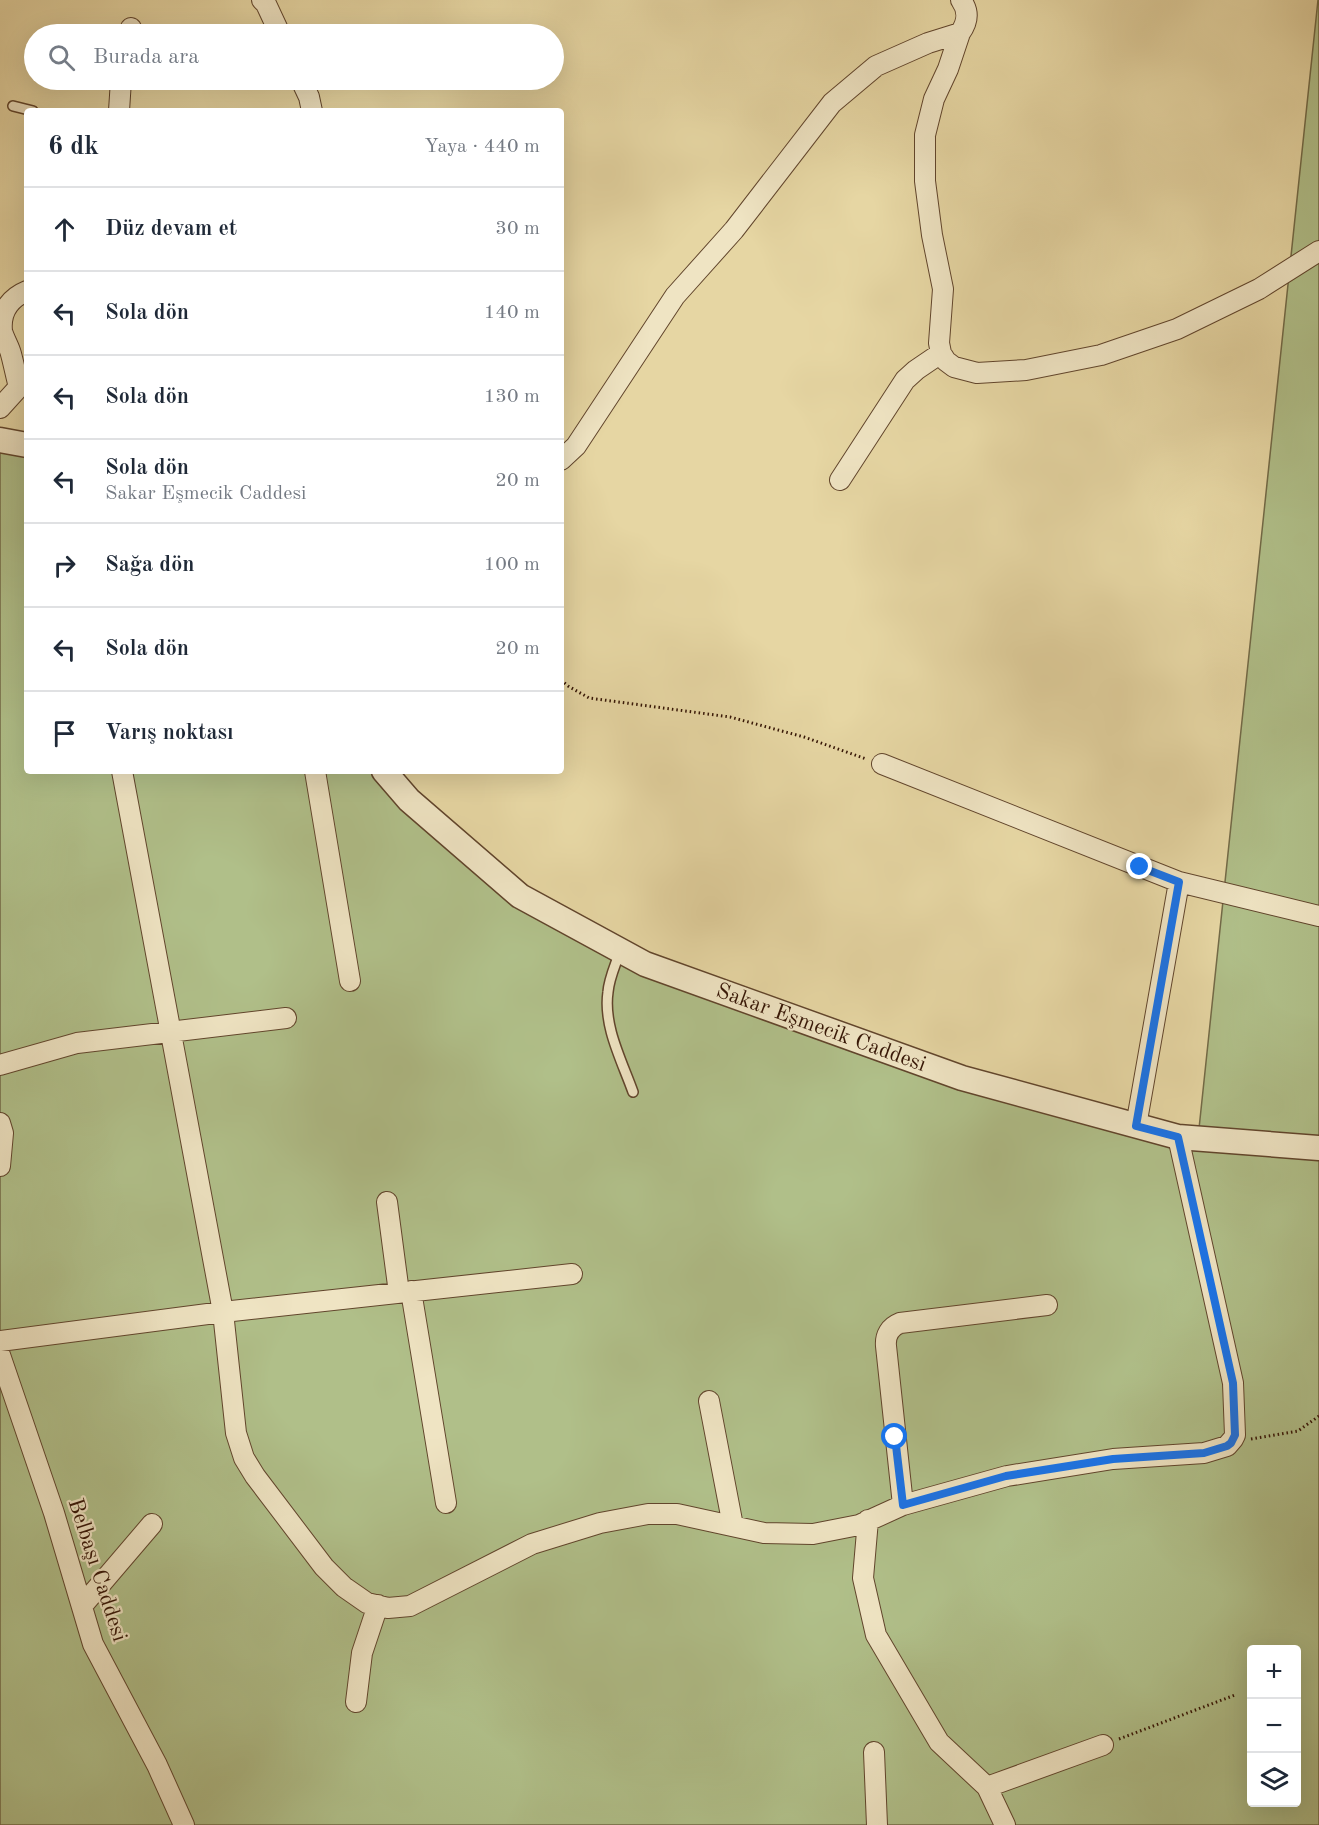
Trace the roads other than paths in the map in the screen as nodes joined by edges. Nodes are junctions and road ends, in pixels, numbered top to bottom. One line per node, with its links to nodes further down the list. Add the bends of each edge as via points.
1 (262, 0): 3 (street)
2 (961, 0): 4 (street, via 967,19)
3 (275, 24)
4 (960, 33): 14 (street, via 934,99 925,135 925,181 943,289); 19 (street, via 876,66 832,103 734,230 675,296 576,446)
5 (120, 90): 8 (street)
6 (306, 90): 9 (street)
7 (12, 106): 10 (lane)
8 (119, 108)
9 (311, 108)
10 (24, 109)
11 (1319, 251): 14 (street, via 1259,289 1177,329 1101,355 1026,370 977,373 954,368)
12 (24, 292): 13 (street, via 7,304)
13 (0, 322): 15 (street)
14 (941, 352): 20 (street, via 905,380)
15 (22, 379): 16 (street)
16 (0, 408)
17 (0, 440): 18 (street)
18 (24, 444)
19 (564, 457)
20 (840, 480)
21 (882, 764): 25 (street)
22 (123, 774): 30 (street)
23 (316, 774): 28 (street)
24 (387, 774): 27 (street, Sakar Eşmecik Caddesi, via 409,800 520,896)
25 (1179, 882): 26 (street); 34 (street)
26 (1319, 916)
27 (620, 951): 32 (lane, via 608,990 608,1011); 34 (street, Sakar Eşmecik Caddesi, via 645,964 962,1078)
28 (351, 981)
29 (286, 1018): 30 (street)
30 (171, 1032): 31 (street, via 77,1043); 42 (street)
31 (0, 1065)
32 (633, 1092)
33 (0, 1123): 37 (street)
34 (1136, 1126): 35 (street, Sakar Eşmecik Caddesi)
35 (1178, 1137): 36 (street, Sakar Eşmecik Caddesi); 47 (street, via 1233,1383 1235,1435 1231,1443 1204,1453 1113,1459 1006,1476)
36 (1319, 1148)
37 (0, 1166)
38 (387, 1202): 40 (street)
39 (572, 1274): 40 (street)
40 (405, 1292): 42 (street); 46 (street)
41 (1047, 1305): 47 (street, via 900,1323 890,1329 885,1340)
42 (223, 1312): 43 (street); 51 (street, via 236,1433 244,1458 324,1567 344,1587 367,1603)
43 (0, 1341)
44 (0, 1355): 52 (street, Belbaşı Caddesi)
45 (709, 1401): 50 (street)
46 (446, 1503)
47 (903, 1505): 48 (street)
48 (868, 1520): 50 (street, via 813,1534 765,1533); 56 (street, via 863,1578 876,1635 939,1742)
49 (152, 1524): 52 (street)
50 (733, 1526): 51 (street, via 676,1514 648,1514 600,1523 532,1544 410,1606)
51 (378, 1605): 53 (street, via 362,1653)
52 (82, 1606): 57 (street, Belbaşı Caddesi, via 93,1644)
53 (356, 1702)
54 (1103, 1745): 56 (street)
55 (874, 1752): 58 (street)
56 (987, 1787): 59 (street)
57 (183, 1825)
58 (877, 1825)
59 (1005, 1825)

